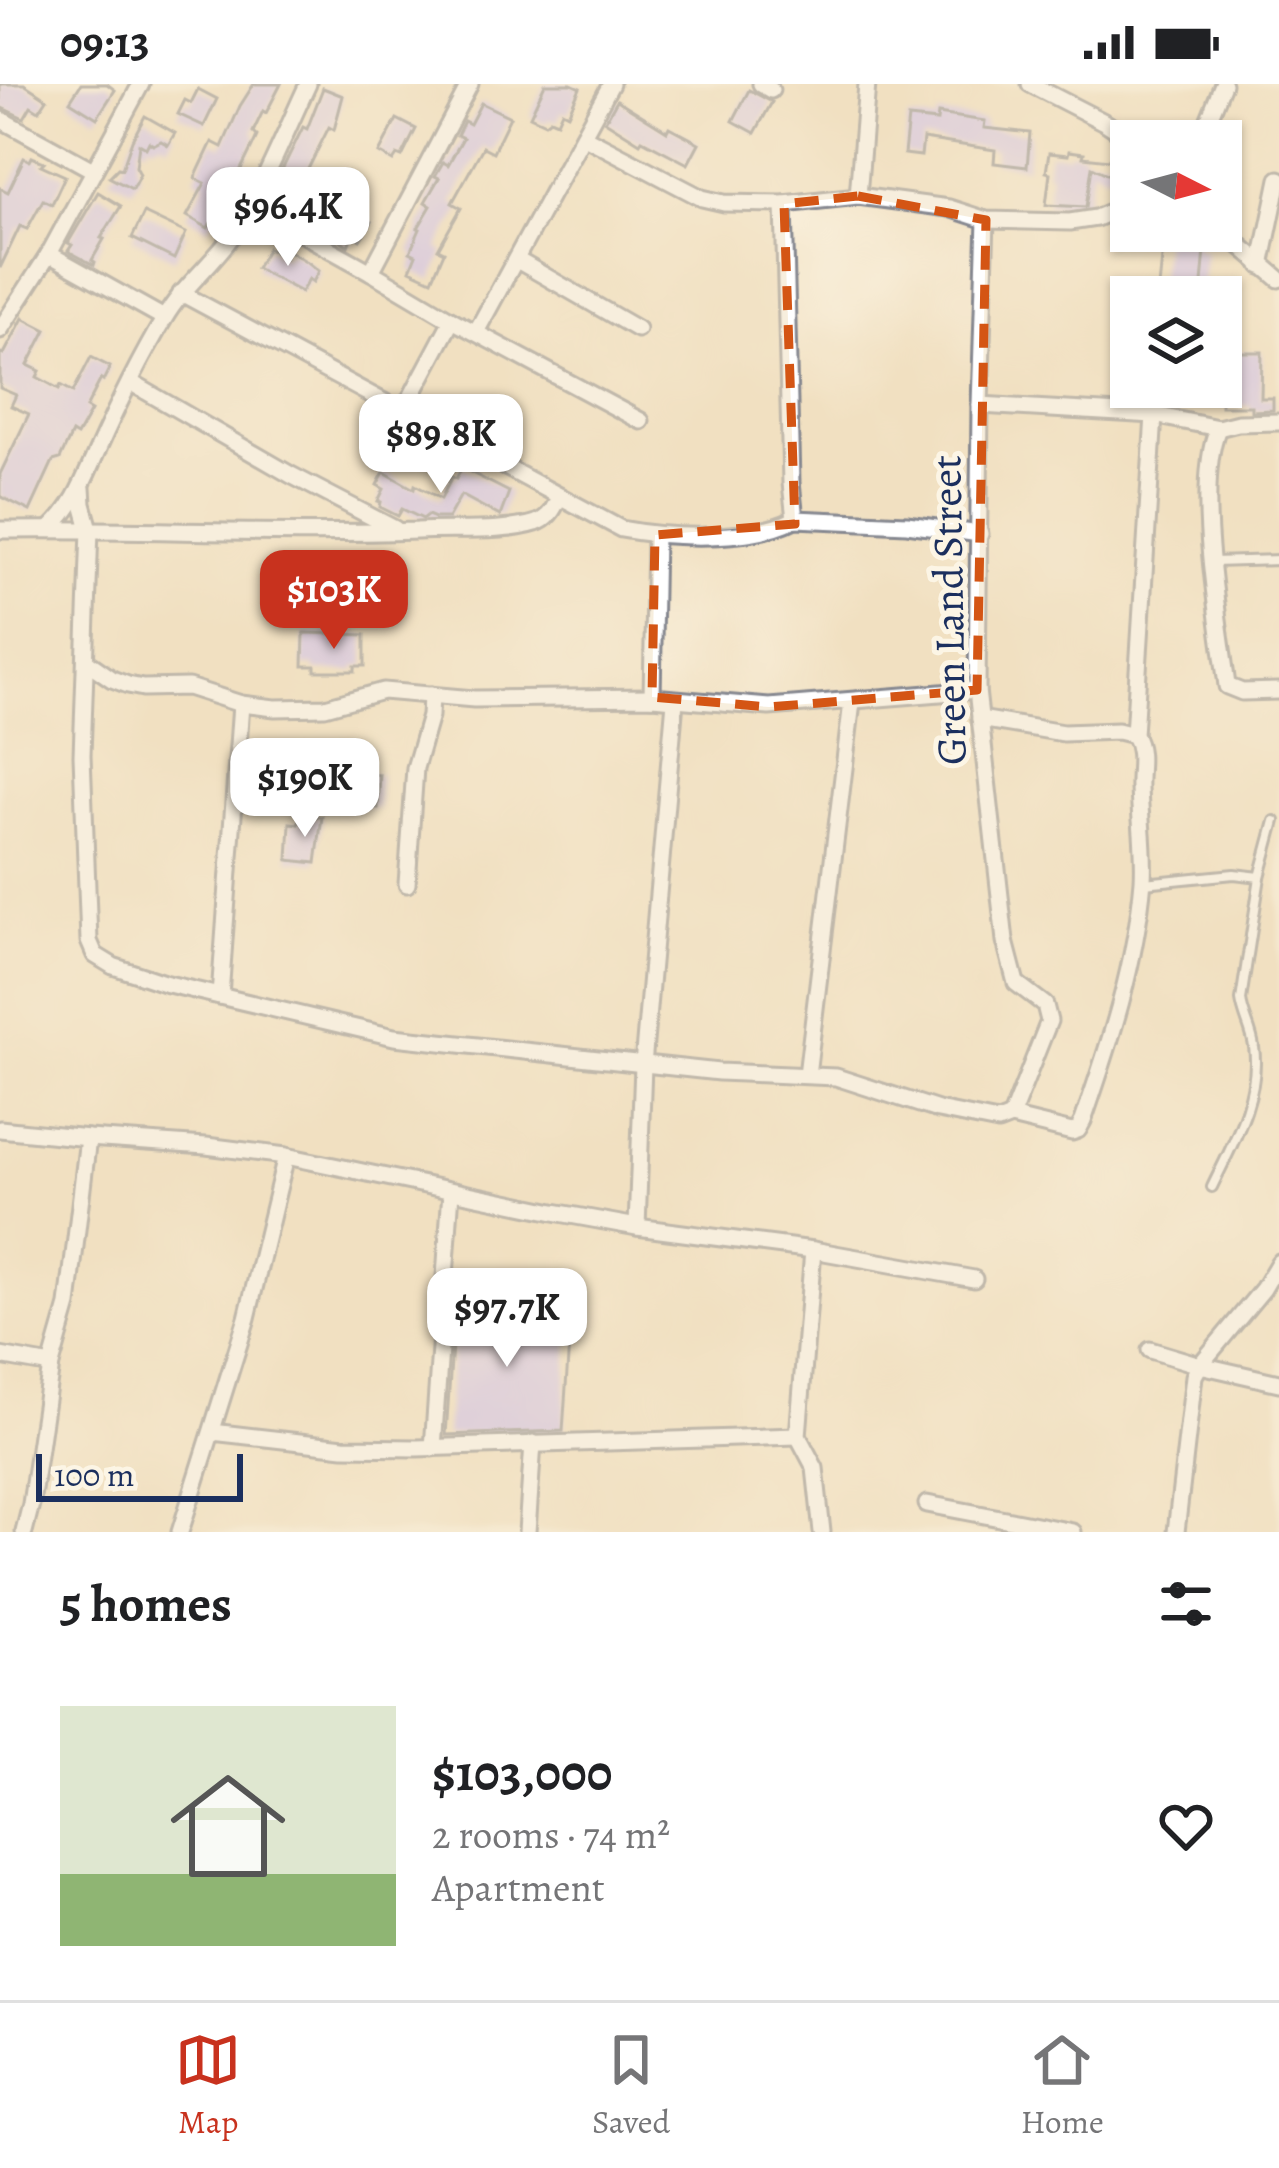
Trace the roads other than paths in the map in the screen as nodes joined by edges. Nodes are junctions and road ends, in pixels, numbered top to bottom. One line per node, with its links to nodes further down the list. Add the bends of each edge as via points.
1 (141, 84): 12 (street)
2 (308, 84): 16 (street)
3 (470, 84): 23 (street)
4 (611, 84): 11 (street)
5 (867, 84): 14 (street)
6 (1030, 84): 10 (street)
7 (1223, 84): 9 (street)
8 (0, 119): 12 (street)
9 (1208, 120)
10 (1110, 126)
11 (583, 136): 15 (street, via 702,198); 21 (street)
12 (93, 170): 20 (street)
13 (1279, 179): 22 (street)
14 (858, 196): 15 (street); 18 (street)
15 (784, 204): 40 (street)
16 (250, 205): 23 (street); 25 (street)
17 (1110, 213): 18 (street, via 1070,222)
18 (986, 220): 32 (street, Green Land Street)
19 (1242, 248): 22 (street)
20 (49, 254): 26 (street); 29 (street)
21 (517, 260): 28 (street); 30 (street)
22 (1261, 266): 24 (street)
23 (371, 272): 27 (street)
24 (1279, 279)
25 (181, 293): 26 (street); 33 (street)
26 (164, 318): 31 (street)
27 (452, 320): 30 (street); 33 (street)
28 (638, 329)
29 (0, 330)
30 (476, 332): 35 (street)
31 (130, 382): 38 (street); 44 (street)
32 (980, 405): 34 (street); 45 (street, Green Land Street)
33 (403, 412): 39 (street)
34 (1154, 415): 37 (street); 58 (street)
35 (641, 421)
36 (1279, 422): 37 (street)
37 (1218, 428): 48 (street, via 1210,447)
38 (82, 488): 41 (street); 43 (street)
39 (559, 496): 44 (street, via 542,522); 46 (street, via 621,529)
40 (795, 519): 45 (street); 46 (street, via 750,533)
41 (50, 529): 42 (street); 43 (street)
42 (0, 530)
43 (90, 530): 44 (street); 49 (street)
44 (399, 531)
45 (980, 534): 50 (street, Green Land Street)
46 (655, 535): 53 (street)
47 (1279, 560): 48 (lane)
48 (1213, 562): 51 (street, via 1227,686)
49 (86, 661): 56 (street, via 128,685 188,687); 63 (street, via 88,940 113,966)
50 (977, 690): 55 (street); 57 (street, Green Land Street)
51 (1279, 692)
52 (431, 695): 53 (street); 56 (street, via 383,691 325,707); 62 (street, via 415,768)
53 (652, 697): 54 (street)
54 (675, 700): 55 (street); 64 (street)
55 (852, 702): 65 (street)
56 (241, 704): 63 (street)
57 (980, 719): 58 (street); 66 (street, Green Land Street, via 1013,977 1049,1012)
58 (1134, 735): 61 (street)
59 (1275, 821): 60 (lane)
60 (1260, 877): 61 (lane); 70 (lane, via 1241,1000 1254,1043 1252,1084)
61 (1143, 883): 66 (street, via 1115,1028 1078,1130)
62 (407, 884)
63 (220, 996): 64 (street, via 394,1037)
64 (644, 1065): 65 (street); 72 (street)
65 (807, 1075): 66 (street, via 853,1080 986,1120)
66 (1011, 1117)
67 (0, 1129): 68 (street)
68 (88, 1138): 69 (street); 78 (street, via 68,1305)
69 (286, 1156): 71 (street); 81 (street)
70 (1212, 1186)
71 (451, 1191): 72 (street); 84 (street)
72 (637, 1227): 73 (street)
73 (813, 1250): 75 (street); 82 (street)
74 (1279, 1262): 79 (street)
75 (974, 1279)
76 (1150, 1350): 79 (street)
77 (0, 1356): 78 (street)
78 (51, 1365): 86 (street)
79 (1200, 1365): 80 (street); 91 (street)
80 (1279, 1383)
81 (212, 1432): 84 (street); 87 (street)
82 (798, 1436): 83 (street); 89 (street, via 815,1468)
83 (532, 1443): 84 (street); 88 (street)
84 (433, 1448)
85 (926, 1504): 90 (street)
86 (24, 1532)
87 (180, 1532)
88 (527, 1532)
89 (822, 1532)
90 (1073, 1532)
91 (1176, 1532)

